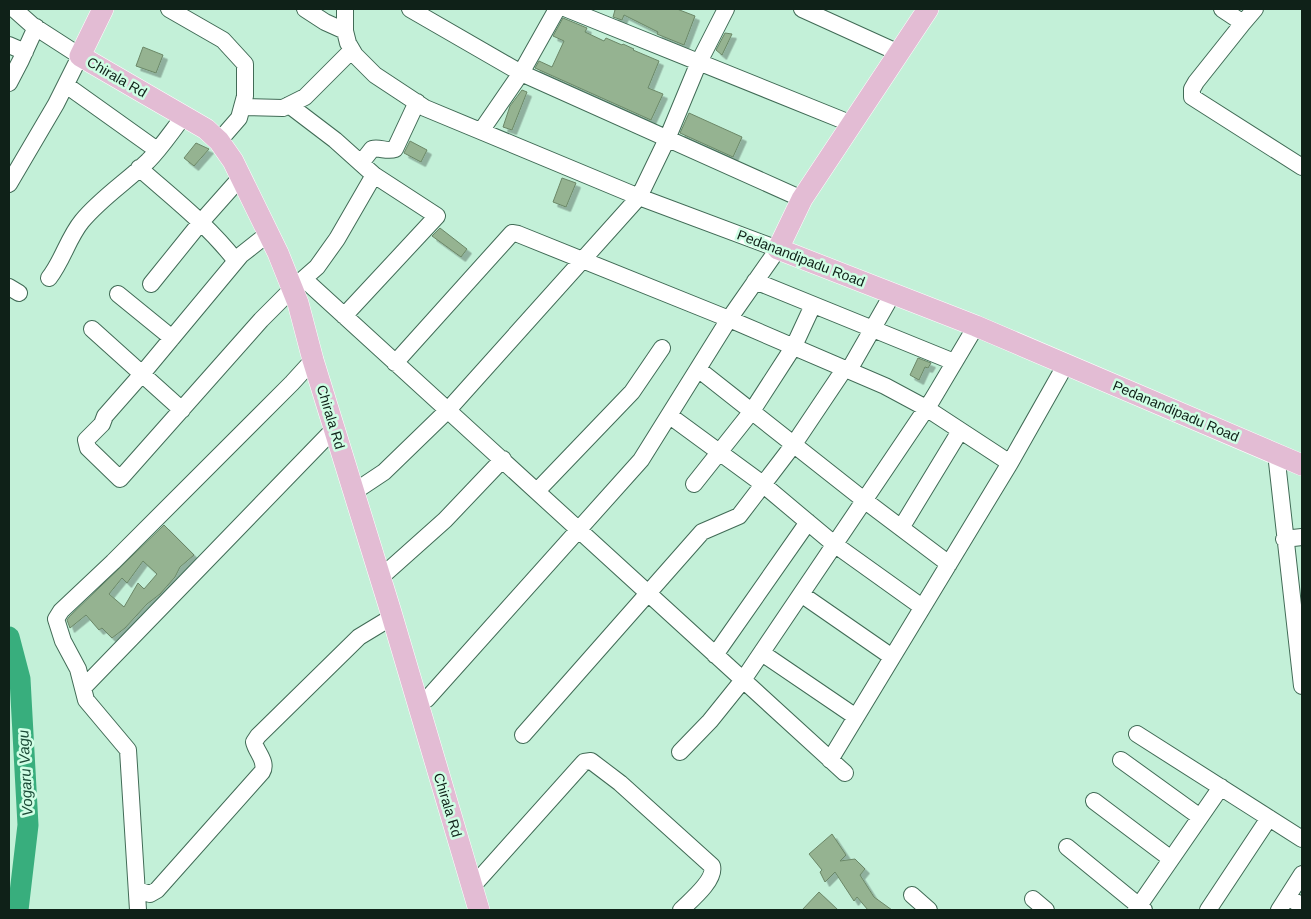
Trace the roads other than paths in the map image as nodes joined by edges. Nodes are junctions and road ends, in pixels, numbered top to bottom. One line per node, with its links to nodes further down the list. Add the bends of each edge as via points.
1 (14, 9): 15 (street)
2 (103, 9): 21 (main road, Chirala Rd)
3 (169, 9): 28 (street, via 223,40 245,64 246,96)
4 (305, 9): 16 (street)
5 (345, 9): 16 (street, Pedanandipadu Road)
6 (410, 9): 23 (street)
7 (557, 9): 23 (street)
8 (567, 9): 22 (street)
9 (726, 9): 22 (street)
10 (802, 9): 20 (street)
11 (928, 9): 20 (main road)
12 (1222, 9): 14 (street)
13 (1255, 9): 14 (street)
14 (1243, 23): 36 (street, via 1196,82 1192,97)
15 (36, 27): 19 (street); 21 (street)
16 (345, 31): 18 (street, Pedanandipadu Road)
17 (9, 45): 19 (street)
18 (352, 50): 26 (street, Pedanandipadu Road, via 375,75); 27 (street, via 305,97)
19 (25, 52): 24 (street)
20 (899, 53): 30 (main road)
21 (80, 56): 25 (street); 29 (main road, Chirala Rd)
22 (700, 62): 30 (street); 32 (street)
23 (521, 73): 31 (street); 32 (street)
24 (9, 83)
25 (66, 85): 34 (street); 40 (street)
26 (417, 102): 31 (street, Pedanandipadu Road); 35 (street, via 395,150 372,149)
27 (289, 105): 28 (street, via 283,108); 35 (street)
28 (242, 107): 33 (street, via 239,118)
29 (184, 116): 33 (main road, Chirala Rd); 34 (street)
30 (852, 124): 42 (main road)
31 (481, 131): 41 (street, Pedanandipadu Road)
32 (667, 139): 41 (street); 42 (street)
33 (219, 141): 39 (main road, Chirala Rd)
34 (157, 150): 37 (street)
35 (361, 163): 38 (street)
36 (1302, 167)
37 (139, 168): 43 (street); 48 (street, via 82,220)
38 (374, 175): 51 (street, via 337,239 317,267); 55 (street, via 437,216)
39 (241, 177): 43 (street); 44 (main road, Chirala Rd)
40 (9, 184)
41 (640, 197): 45 (street, Pedanandipadu Road); 47 (street)
42 (802, 199): 45 (main road)
43 (201, 222): 46 (street); 50 (street)
44 (269, 234): 46 (street); 51 (main road, Chirala Rd)
45 (778, 248): 49 (street); 52 (main road, Pedanandipadu Road)
46 (236, 261): 60 (street)
47 (582, 261): 56 (street); 65 (street, via 512,234); 72 (street)
48 (50, 278)
49 (755, 281): 54 (street); 56 (street)
50 (151, 284)
51 (298, 284): 55 (street); 63 (main road, Chirala Rd, via 298,303); 71 (street, via 261,320)
52 (893, 293): 57 (main road, Pedanandipadu Road); 59 (street)
53 (118, 294): 60 (street)
54 (813, 305): 59 (street); 61 (street)
55 (344, 316): 65 (street)
56 (729, 319): 61 (street); 67 (street)
57 (976, 326): 64 (street); 66 (main road, Pedanandipadu Road)
58 (92, 330): 69 (street)
59 (873, 330): 64 (street); 68 (street)
60 (172, 338): 69 (street)
61 (794, 346): 68 (street); 73 (street)
62 (662, 348): 85 (street, via 632,392)
63 (313, 360): 75 (main road, Chirala Rd); 105 (street, via 58,615 56,623 78,669)
64 (954, 362): 70 (street)
65 (396, 363): 72 (street)
66 (1066, 364): 79 (main road, Pedanandipadu Road); 81 (street)
67 (698, 369): 73 (street); 74 (street)
68 (847, 369): 70 (street); 77 (street)
69 (142, 374): 71 (street); 71 (street, via 86,440 88,448 120,479)
70 (926, 408): 76 (street); 87 (street)
71 (182, 410)
72 (448, 410): 80 (street); 86 (street, via 384,472)
73 (752, 411): 77 (street); 78 (street)
74 (670, 416): 78 (street); 90 (street, via 641,460)
75 (334, 429): 86 (main road, Chirala Rd); 105 (street)
76 (960, 432): 81 (street); 89 (street)
77 (794, 444): 84 (street); 87 (street)
78 (720, 452): 83 (street); 84 (street)
79 (1276, 454): 82 (main road, Pedanandipadu Road); 92 (street)
80 (503, 459): 85 (street); 95 (street, via 445,520)
81 (1010, 463): 94 (street)
82 (1302, 465)
83 (694, 484)
84 (764, 485): 88 (street); 96 (street, via 739,516 702,532)
85 (537, 491): 90 (street)
86 (354, 492): 95 (main road, Chirala Rd)
87 (864, 500): 89 (street); 93 (street)
88 (808, 522): 93 (street); 101 (street)
89 (901, 528): 94 (street)
90 (579, 529): 96 (street); 106 (street, via 427,699)
91 (1302, 537): 92 (street)
92 (1284, 539): 104 (street)
93 (834, 544): 97 (street); 98 (street)
94 (950, 564): 98 (street)
95 (380, 578): 99 (main road, Chirala Rd)
96 (649, 593): 101 (street); 109 (street)
97 (801, 594): 100 (street); 102 (street)
98 (922, 607): 102 (street)
99 (392, 617): 106 (main road, Chirala Rd); 123 (street, via 359,637 258,736 254,746 264,769 157,890 150,894)
100 (762, 653): 103 (street); 107 (street)
101 (716, 655): 103 (street)
102 (892, 657): 107 (street)
103 (744, 680): 110 (street); 111 (street)
104 (1302, 686)
105 (83, 688): 123 (street, via 86,700 128,750)
106 (418, 703): 122 (main road, Chirala Rd)
107 (856, 717): 111 (street)
108 (1138, 734): 114 (street)
109 (523, 735)
110 (680, 752)
111 (830, 760): 113 (street)
112 (1121, 760): 116 (street)
113 (845, 773)
114 (1221, 787): 116 (street); 117 (street)
115 (1094, 801): 120 (street)
116 (1200, 817): 120 (street)
117 (1268, 818): 118 (street); 134 (street)
118 (1302, 839)
119 (1066, 847): 128 (street)
120 (1171, 859): 128 (street)
121 (1302, 874): 126 (street)
122 (472, 888): 130 (main road, Chirala Rd); 131 (street, via 584,762 591,760 712,866 710,878)
123 (137, 890): 129 (street)
124 (912, 895): 132 (street)
125 (1033, 899): 133 (street)
126 (1284, 904): 127 (street)
127 (1302, 906)
128 (1140, 909)
129 (138, 910)
130 (479, 910)
131 (681, 910)
132 (929, 910)
133 (1046, 910)
134 (1208, 910)

